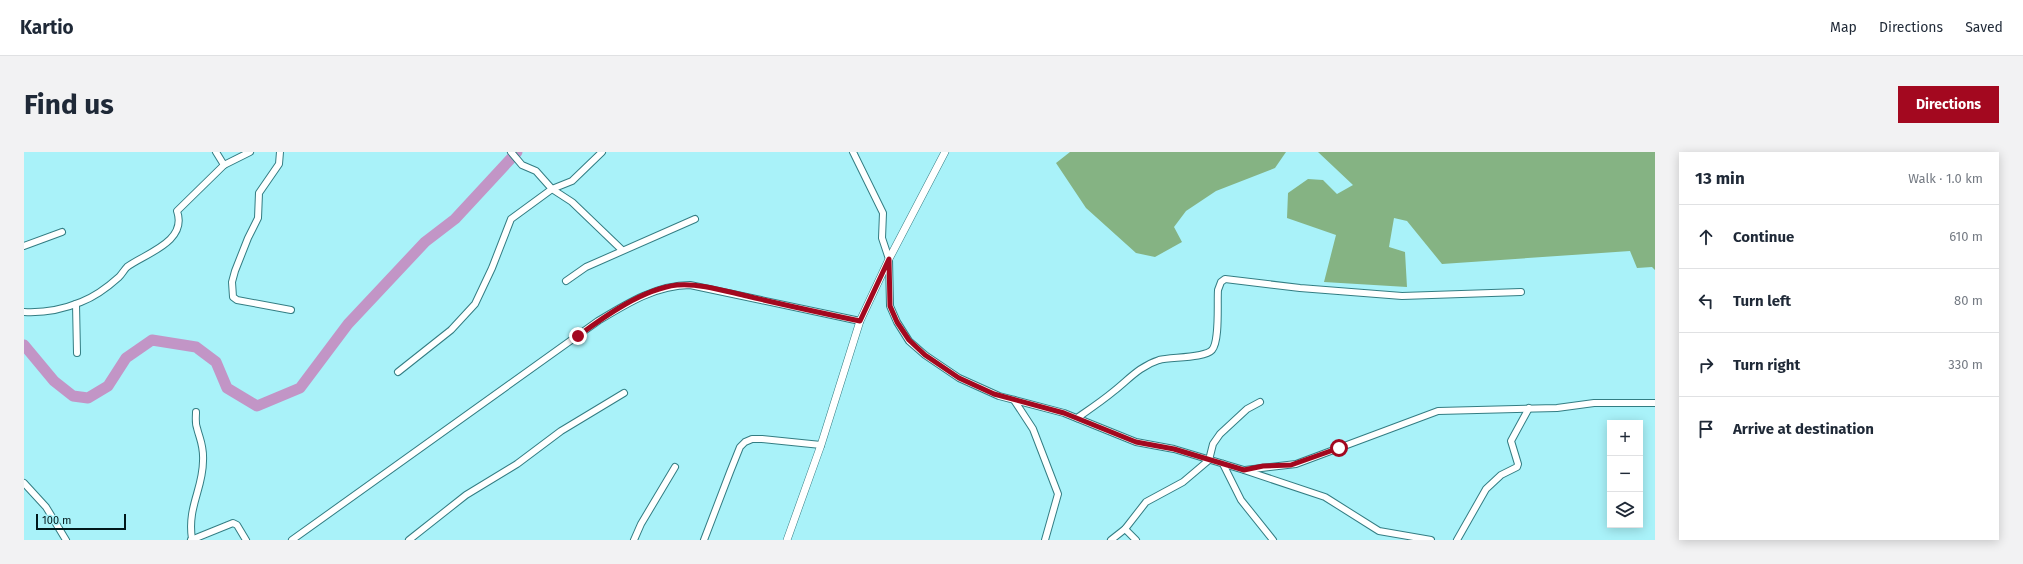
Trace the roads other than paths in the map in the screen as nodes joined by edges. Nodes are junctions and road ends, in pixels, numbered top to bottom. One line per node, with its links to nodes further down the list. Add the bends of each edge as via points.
1 (216, 152): 8 (street)
2 (250, 152): 8 (street)
3 (280, 152): 18 (street, via 279,164 259,193 257,224 245,244 235,270 232,291 233,297 237,300)
4 (511, 152): 9 (street, via 522,165 536,171)
5 (602, 152): 9 (street, via 572,181)
6 (854, 152): 14 (street, via 883,213 882,238)
7 (945, 152): 14 (street)
8 (224, 165): 17 (street, via 177,211 178,228 162,247 126,268 103,289)
9 (552, 189): 13 (street, via 572,202); 22 (street, via 511,219 481,294 468,314)
10 (695, 219): 13 (street)
11 (62, 232): 12 (street)
12 (24, 246)
13 (622, 250): 15 (street, via 586,267)
14 (889, 259): 20 (street); 24 (street, via 890,306 909,340 925,355 959,378)
15 (566, 281)
16 (1520, 292): 29 (street, via 1402,296 1225,279 1220,282 1218,290 1215,346 1212,350 1203,354 1164,359 1147,365)
17 (76, 304): 19 (street, via 45,311); 21 (street)
18 (291, 310)
19 (24, 311)
20 (860, 321): 30 (street); 40 (street, via 690,285 677,285 648,294 598,321)
21 (77, 353)
22 (398, 372)
23 (624, 393): 41 (street, via 466,495)
24 (1014, 400): 29 (street); 45 (street, via 1033,429 1058,494)
25 (1260, 402): 31 (street, via 1247,409 1220,434 1213,444)
26 (1655, 404): 27 (street, via 1594,403)
27 (1529, 408): 34 (street, via 1431,412 1296,464); 50 (street, via 1511,440 1517,467 1501,475 1486,489)
28 (196, 412): 38 (street, via 203,460 190,521)
29 (1076, 418): 31 (street, via 1136,442 1174,449)
30 (821, 444): 43 (street, via 762,438 745,442 740,447); 44 (street)
31 (1209, 460): 32 (street); 36 (street, via 1183,482 1146,502)
32 (1223, 464): 34 (street); 48 (street, via 1241,500)
33 (675, 467): 42 (street)
34 (1244, 470): 49 (street, via 1325,497 1379,531)
35 (24, 483): 37 (street, via 46,507)
36 (1125, 528): 46 (street); 47 (street)
37 (66, 540)
38 (192, 540): 39 (street, via 233,523 237,524)
39 (246, 540)
40 (292, 540)
41 (409, 540)
42 (634, 540)
43 (704, 540)
44 (786, 540)
45 (1045, 540)
46 (1110, 540)
47 (1136, 540)
48 (1273, 540)
49 (1431, 540)
50 (1457, 540)

